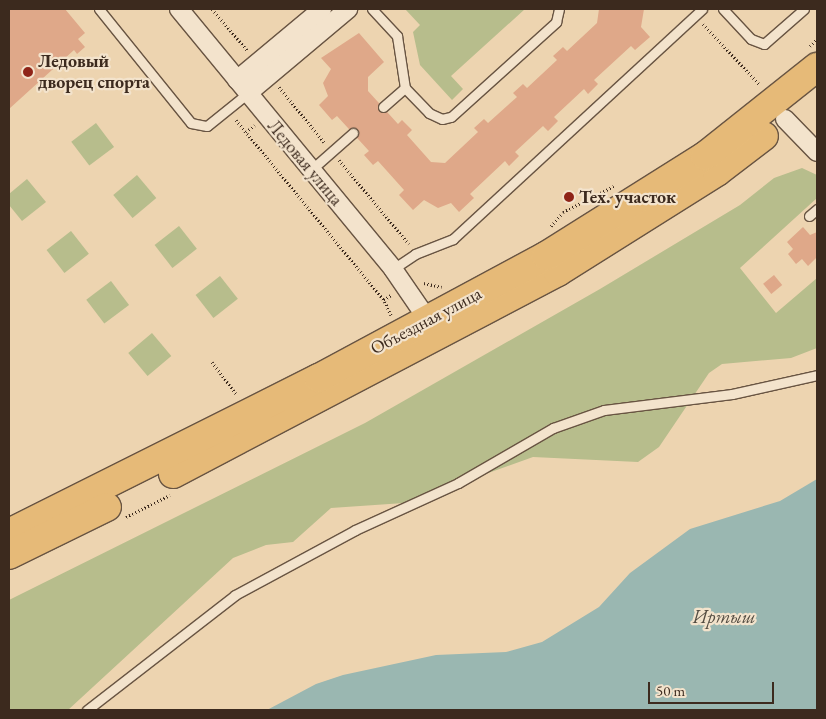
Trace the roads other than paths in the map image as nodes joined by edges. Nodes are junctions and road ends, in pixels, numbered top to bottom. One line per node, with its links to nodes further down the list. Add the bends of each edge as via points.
1 (98, 9): 11 (lane, via 191,123 207,126)
2 (178, 9): 11 (street, Ледовая улица)
3 (322, 9): 11 (street)
4 (348, 9): 11 (street)
5 (372, 9): 12 (lane, via 398,36)
6 (560, 9): 12 (lane, via 556,22 451,117 442,119 429,113)
7 (723, 9): 8 (lane, via 751,39 764,44)
8 (804, 9)
9 (699, 12): 21 (lane, via 453,239 415,254)
10 (817, 67): 14 (main road, Объездная улица)
11 (242, 87): 18 (street, Ледовая улица)
12 (405, 88): 15 (lane)
13 (817, 92): 14 (main road, Объездная улица)
14 (774, 104): 17 (street); 22 (main road, Объездная улица, via 648,217)
15 (383, 107)
16 (353, 133): 18 (lane)
17 (817, 152)
18 (311, 170): 21 (street, Ледовая улица)
19 (817, 209): 20 (lane)
20 (809, 216)
21 (393, 269): 22 (street, Ледовая улица)
22 (433, 329): 24 (main road, Объездная улица); 25 (main road, Объездная улица)
23 (817, 374): 26 (lane, via 732,394 604,410 553,428 458,483 355,530 235,594)
24 (9, 533)
25 (9, 555)
26 (87, 710)

